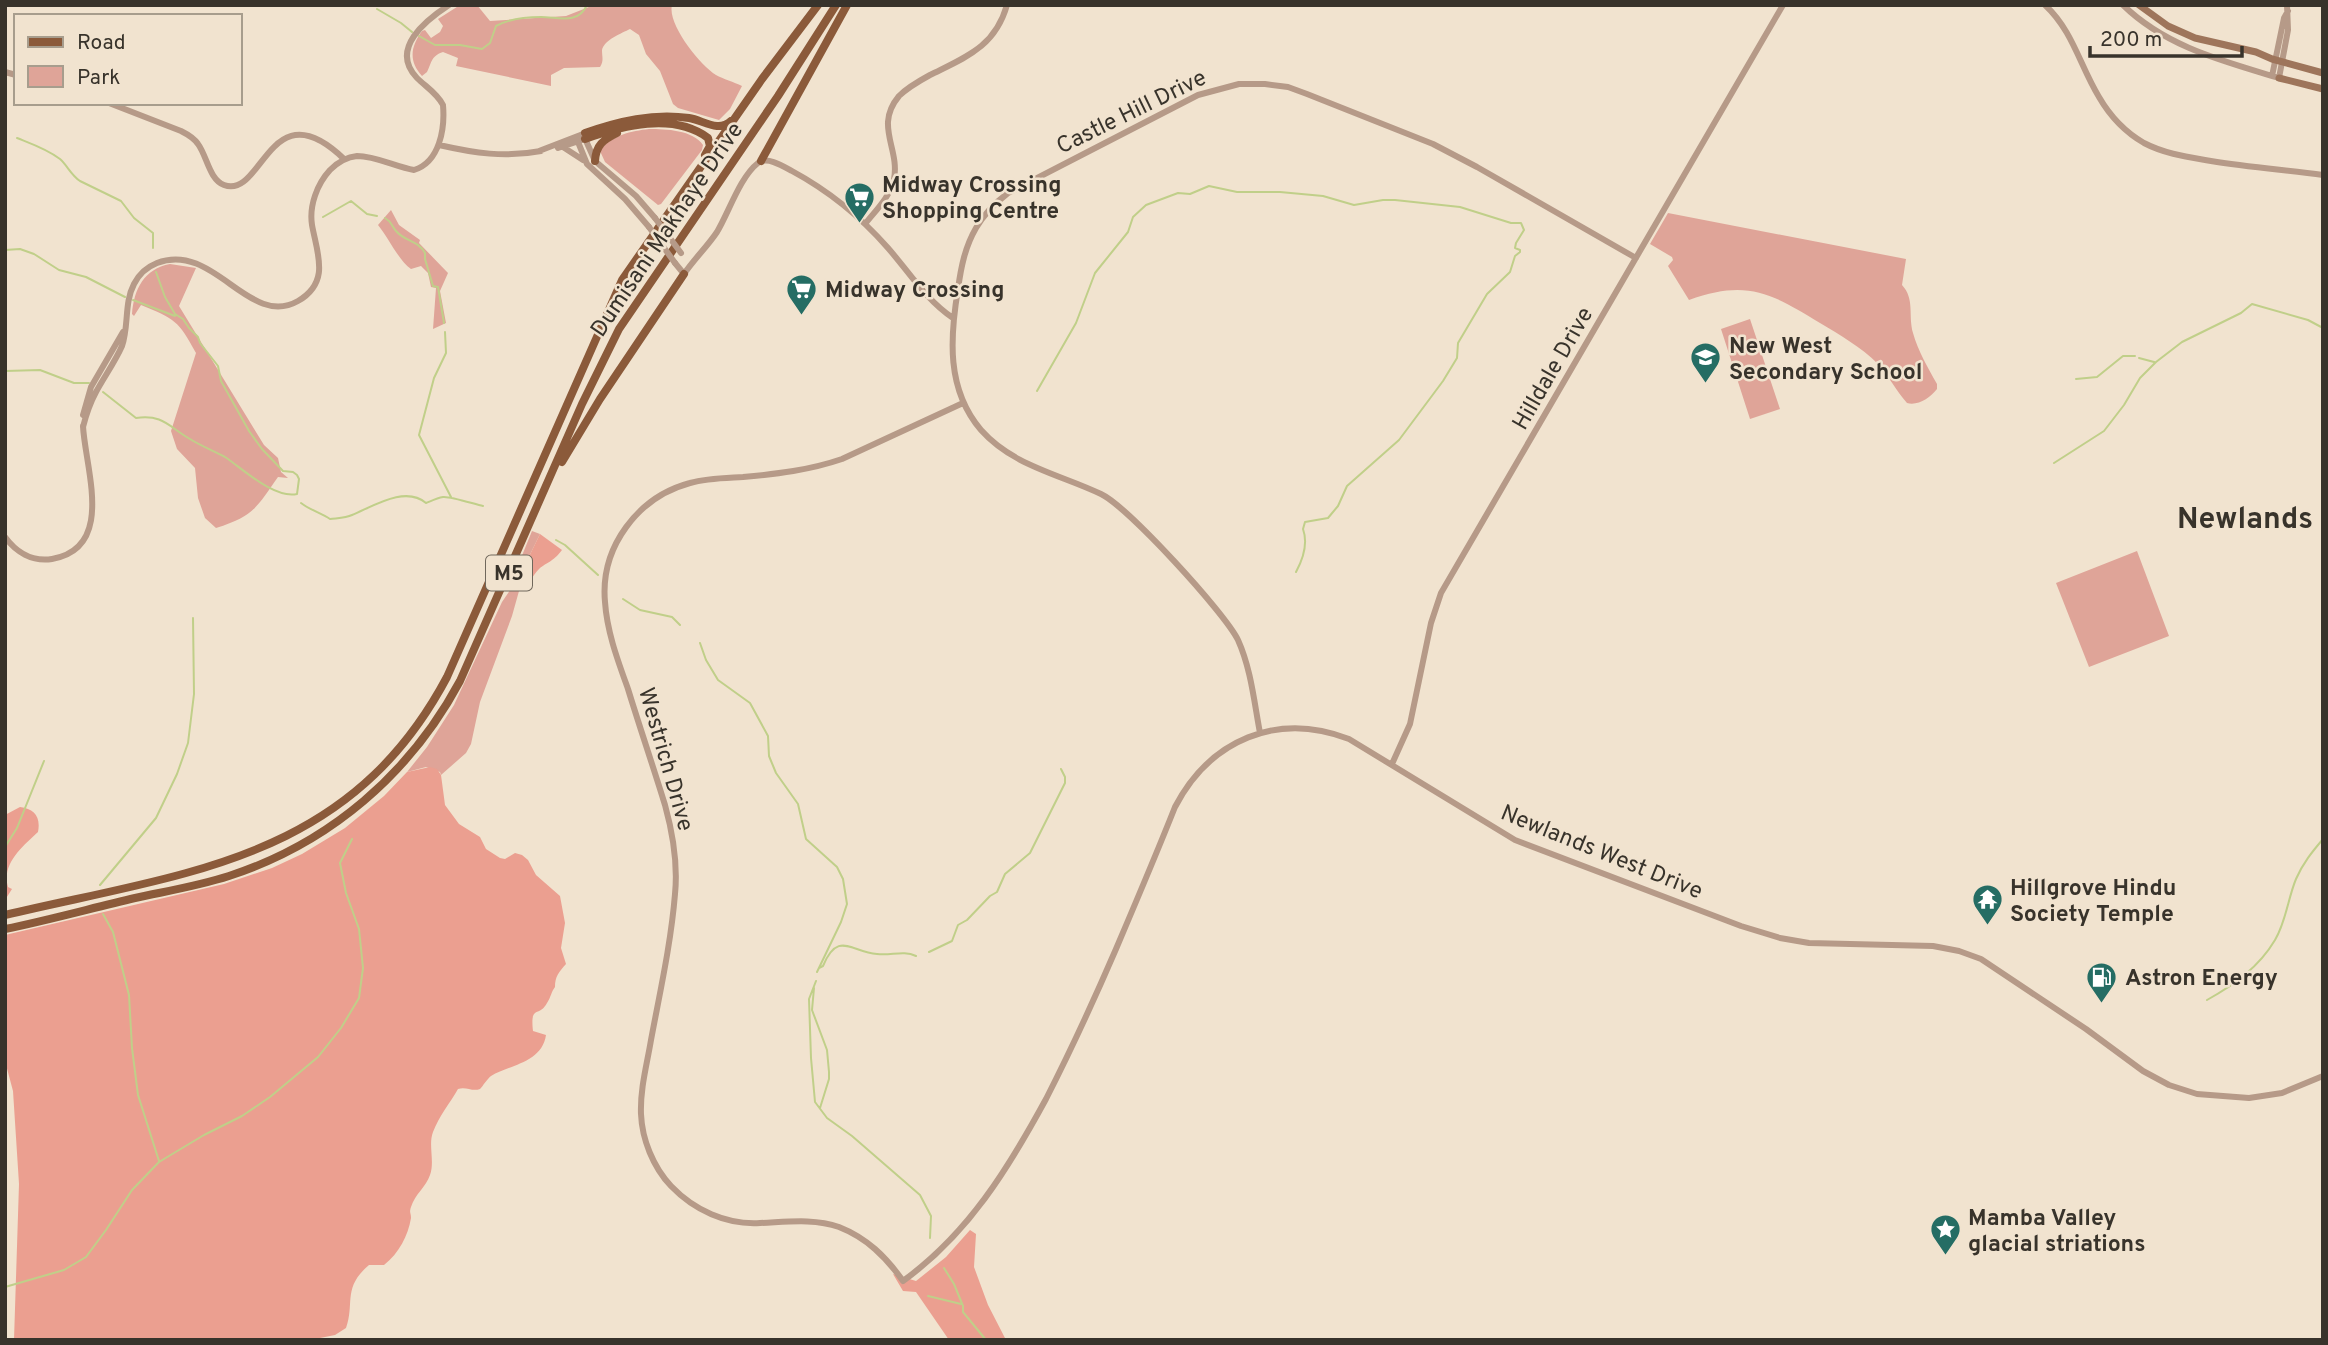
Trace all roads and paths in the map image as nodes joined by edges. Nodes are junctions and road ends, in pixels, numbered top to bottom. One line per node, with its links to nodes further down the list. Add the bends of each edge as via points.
1 (449, 5): 19 (street, via 421,25 407,51 410,68 443,105)
2 (818, 5): 16 (main road, Dumisani Makhaye Drive / M5)
3 (836, 5): 33 (main road, Dumisani Makhaye Drive / M5, via 619,329)
4 (847, 5): 23 (main road)
5 (1006, 5): 27 (street, via 993,34 979,50 908,88 891,108 887,122 893,180)
6 (1783, 5): 28 (street, Hilldale Drive)
7 (2045, 5): 25 (street, via 2068,32 2108,112 2144,143 2185,157)
8 (2123, 5): 13 (street, via 2179,44)
9 (2139, 5): 11 (main road, via 2180,32)
10 (2288, 8): 11 (street)
11 (2278, 61): 12 (main road); 13 (street)
12 (2323, 73)
13 (2275, 77): 14 (main road)
14 (2323, 89)
15 (114, 105): 22 (street, via 192,137 214,176 227,186 245,180 278,143 300,134 324,143)
16 (738, 114): 18 (main road, via 723,127 694,118 642,117); 26 (main road, Dumisani Makhaye Drive / M5)
17 (629, 127): 18 (main road); 24 (main road, via 604,139); 26 (main road, via 671,125 710,141)
18 (581, 138): 20 (street); 21 (street); 24 (street)
19 (439, 145): 21 (street, via 502,156); 22 (street, via 428,163 414,170 364,157)
20 (562, 147): 21 (street); 24 (street)
21 (539, 151)
22 (344, 159): 34 (street, via 316,191 312,213 319,273 300,300 276,306 258,303 208,268 183,260 144,270 129,298 121,347 92,399 83,427 93,508 85,538 65,555 44,560 20,552)
23 (761, 160): 27 (street, via 818,185); 29 (street, via 717,232)
24 (591, 162): 29 (street, bridge, via 636,196); 30 (street, bridge)
25 (2323, 175)
26 (668, 213): 37 (main road, Dumisani Makhaye Drive / M5, via 614,295 447,677 424,718 390,758 323,816 264,848 195,872)
27 (866, 224): 31 (street, via 932,301)
28 (1636, 258): 31 (street, Castle Hill Drive, via 1433,144 1288,87 1239,84 1198,95 1008,193 985,215 970,240); 36 (street, Hilldale Drive, via 1441,593 1410,724)
29 (690, 265): 30 (street)
30 (684, 274): 33 (main road)
31 (953, 318): 32 (street, Castle Hill Drive, via 952,362)
32 (963, 403): 35 (street, Castle Hill Drive, via 978,427 1010,455 1112,500 1185,575 1236,636 1248,668); 40 (street, Westrich Drive, via 824,465 692,482 673,489 641,510 624,530 613,550 605,586 607,620 665,805 676,861 672,919 642,1096 649,1152 665,1180 698,1209 742,1223 811,1222 839,1227 869,1243)
33 (541, 497): 38 (main road, Dumisani Makhaye Drive / M5, via 453,695 407,760 366,801 308,841 251,868)
34 (5, 537)
35 (1260, 733): 36 (street, Newlands West Drive, via 1291,728 1335,733); 40 (street, Newlands West Drive, via 1222,750 1188,784 1077,1038 1017,1153 950,1242)
36 (1392, 764): 39 (street, Newlands West Drive, via 1515,839 1755,930 1816,943 1947,948 1981,959 2169,1085 2197,1094 2249,1098 2294,1089)
37 (6, 915)
38 (6, 929)
39 (2323, 1076)
40 (903, 1281)

